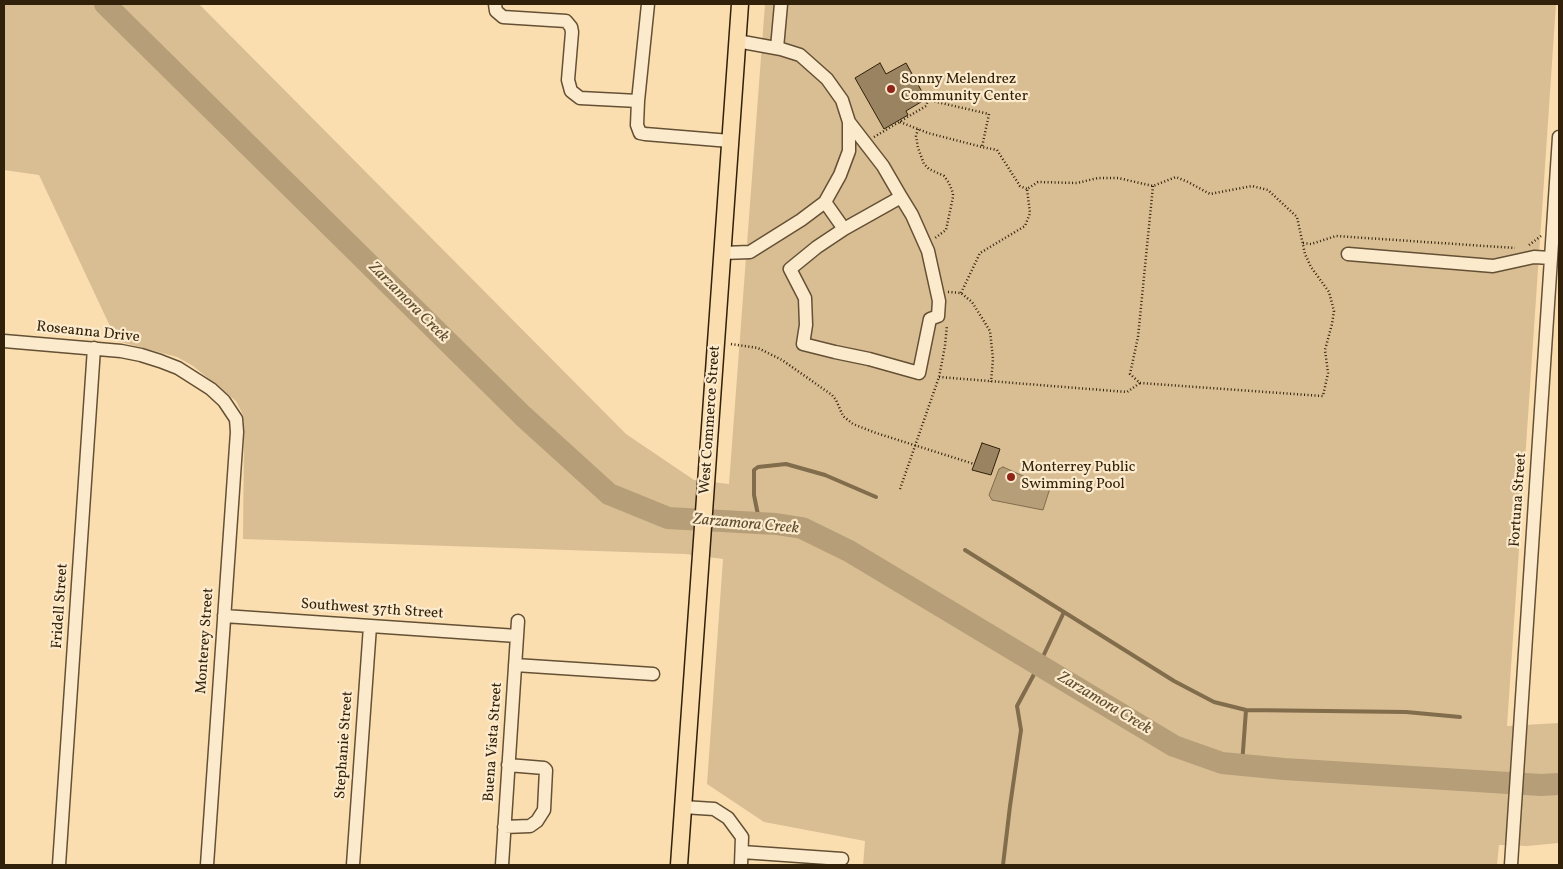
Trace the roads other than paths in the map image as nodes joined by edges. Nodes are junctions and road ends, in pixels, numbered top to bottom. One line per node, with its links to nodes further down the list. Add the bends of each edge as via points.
1 (495, 4): 7 (street, via 496,12 503,17 566,21 572,32 568,80 571,91 580,98)
2 (648, 4): 7 (street)
3 (740, 4): 5 (main road, West Commerce Street)
4 (781, 4): 6 (street)
5 (738, 41): 6 (street); 10 (main road, West Commerce Street)
6 (777, 48): 8 (street, via 800,55 827,79 842,100)
7 (638, 101): 10 (street, via 637,126 640,133)
8 (849, 122): 11 (street, via 883,166); 12 (street, via 849,151)
9 (1559, 137): 16 (street, Fortuna Street)
10 (730, 141): 14 (main road, West Commerce Street)
11 (901, 196): 13 (street); 13 (street, via 928,251 939,301 938,316 930,319 919,373 803,344 805,298 790,269)
12 (825, 202): 13 (street); 14 (street, via 750,252)
13 (844, 229)
14 (723, 253): 28 (main road, West Commerce Street)
15 (1348, 254): 16 (street, via 1493,266)
16 (1551, 258): 17 (street, Fortuna Street)
17 (1554, 310): 38 (street, Fortuna Street)
18 (4, 341): 19 (street, Roseanna Drive)
19 (94, 348): 20 (street, Roseanna Drive, via 141,355 178,368 211,389); 32 (street, Fridell Street)
20 (236, 419): 21 (street, Monterey Street)
21 (224, 616): 23 (street, Southwest 37th Street); 33 (street, Monterey Street)
22 (518, 621): 24 (street, Buena Vista Street)
23 (370, 626): 24 (street, Southwest 37th Street); 34 (street, Stephanie Street)
24 (517, 636): 25 (street, Buena Vista Street)
25 (515, 665): 26 (street); 27 (street, Buena Vista Street)
26 (653, 674)
27 (508, 765): 29 (street, Buena Vista Street); 29 (street, via 546,770 544,810 530,826)
28 (684, 807): 30 (street, via 714,809 728,818 742,837); 36 (main road, West Commerce Street)
29 (504, 827): 35 (street, Buena Vista Street)
30 (742, 852): 31 (street); 37 (street)
31 (842, 859)
32 (59, 865)
33 (207, 865)
34 (353, 865)
35 (502, 865)
36 (679, 865)
37 (741, 865)
38 (1512, 865)

